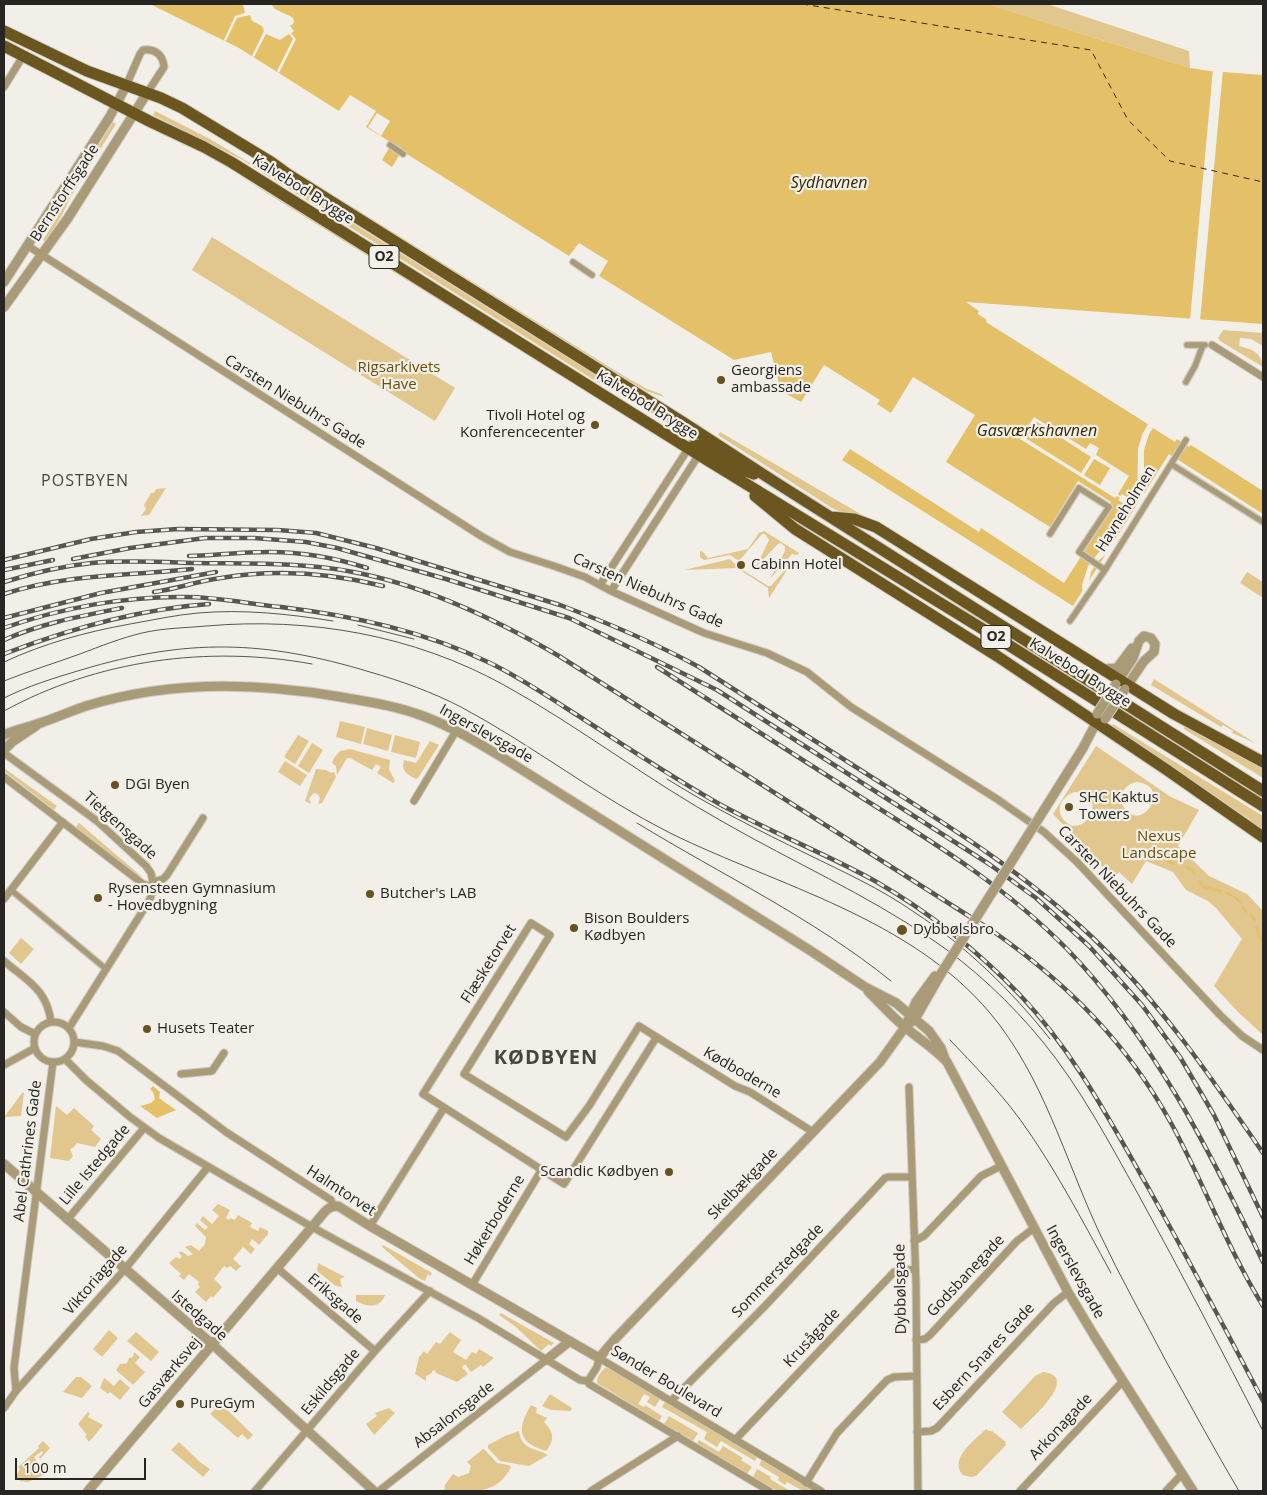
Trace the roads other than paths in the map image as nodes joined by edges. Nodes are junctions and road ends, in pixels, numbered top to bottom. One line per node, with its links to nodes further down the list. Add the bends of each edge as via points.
1 (4, 31): 4 (main road, Kalvebod Brygge / O2)
2 (4, 46): 3 (main road, Kalvebod Brygge / O2)
3 (23, 56): 5 (street); 7 (main road, Kalvebod Brygge / O2)
4 (126, 86): 6 (main road, Kalvebod Brygge / O2); 6 (street, via 140,54 149,49 160,54 164,67); 7 (street, Bernstorffsgade)
5 (4, 87)
6 (147, 93): 8 (street, Bernstorffsgade); 22 (main road, Kalvebod Brygge / O2, via 206,121)
7 (117, 104): 8 (main road, Kalvebod Brygge / O2); 11 (street, Bernstorffsgade)
8 (134, 113): 12 (street, Bernstorffsgade); 24 (main road, Kalvebod Brygge / O2, via 231,162)
9 (390, 145): 10 (street)
10 (403, 154)
11 (28, 246): 12 (street, Carsten Niebuhrs Gade); 15 (street, Bernstorffsgade)
12 (41, 255): 16 (street, Bernstorffsgade); 33 (street, Carsten Niebuhrs Gade, via 481,536 510,552)
13 (574, 262): 14 (street)
14 (592, 275)
15 (4, 282)
16 (4, 307)
17 (1187, 345): 18 (street)
18 (1204, 345): 19 (street); 21 (street)
19 (1212, 345): 20 (street)
20 (1263, 377)
21 (1186, 382)
22 (699, 432): 24 (street); 25 (street); 28 (main road, Kalvebod Brygge / O2)
23 (1186, 440): 26 (street)
24 (689, 449): 25 (main road, Kalvebod Brygge / O2); 33 (street)
25 (701, 451): 27 (main road, Kalvebod Brygge / O2); 28 (main road); 34 (street)
26 (1172, 461): 30 (street, Havneholmen); 32 (street, Havneholmen)
27 (727, 472): 39 (main road, via 796,529); 48 (main road, Kalvebod Brygge / O2)
28 (775, 482): 29 (main road, Kalvebod Brygge / O2)
29 (829, 517): 37 (main road, via 854,519 876,526); 46 (main road, Kalvebod Brygge / O2)
30 (1263, 522)
31 (1050, 534): 32 (street, via 1079,488 1109,507 1079,552)
32 (1102, 568): 35 (street, Havneholmen)
33 (600, 585): 34 (street, Carsten Niebuhrs Gade)
34 (611, 591): 67 (street, Carsten Niebuhrs Gade, via 704,633 767,653 807,672 851,707 1044,832 1077,862 1220,1015)
35 (1070, 621)
36 (1140, 638): 37 (street, via 1119,667); 38 (street); 38 (street, via 1151,638 1155,650)
37 (1104, 669): 38 (main road)
38 (1122, 684): 39 (street, bridge); 44 (main road)
39 (1100, 719): 51 (main road); 59 (street, bridge)
40 (41, 723): 41 (street, Ingerslevsgade, via 86,706 140,693 236,685 296,689 366,701 414,713); 42 (street, Ingerslevsgade); 43 (street, Ingerslevsgade, via 12,742)
41 (456, 730): 47 (street); 57 (street, Ingerslevsgade)
42 (4, 735)
43 (4, 752): 52 (street, Tietgensgade, via 115,836 146,866)
44 (1263, 762)
45 (4, 777): 50 (street, Tietgensgade)
46 (1263, 790)
47 (414, 801)
48 (1263, 806)
49 (203, 818): 52 (street, via 167,875)
50 (63, 822): 52 (street, Tietgensgade, via 145,885); 53 (street)
51 (1263, 837)
52 (153, 885): 56 (street, via 148,901)
53 (11, 890): 54 (street); 56 (street)
54 (4, 899)
55 (4, 961): 60 (street, via 43,995)
56 (106, 969): 62 (street)
57 (865, 987): 59 (street, Ingerslevsgade, via 896,1003); 61 (street, Ingerslevsgade)
58 (4, 1012): 63 (street)
59 (912, 1017): 61 (street); 70 (street, Ingerslevsgade, via 938,1043)
60 (51, 1022): 62 (street, via 60,1022); 63 (street)
61 (905, 1027): 70 (street, Ingerslevsgade); 77 (street, Skelbækgade, via 880,1062)
62 (69, 1028): 65 (street)
63 (35, 1034): 66 (street)
64 (656, 1038): 75 (street, Flæsketorvet, via 639,1026 566,1137 464,1074 550,935 531,923 423,1094); 77 (street, Kødboderne); 81 (street, Flæsketorvet, via 564,1184)
65 (74, 1042): 69 (street, via 72,1052); 84 (street, Halmtorvet, via 103,1046 122,1053 206,1118 331,1200)
66 (35, 1048): 71 (street, via 42,1058); 72 (street)
67 (1263, 1050)
68 (224, 1053): 73 (street, via 212,1071)
69 (65, 1059): 71 (street); 76 (street)
70 (945, 1059): 79 (street, Ingerslevsgade)
71 (53, 1062): 83 (street, Abel Cathrines Gade)
72 (4, 1065)
73 (181, 1074)
74 (909, 1087): 82 (street, Dybbølsgade)
75 (444, 1108): 81 (street, Flæsketorvet); 86 (street)
76 (144, 1128): 80 (street); 85 (street, Lille Istedgade)
77 (812, 1132): 100 (street, Skelbækgade)
78 (4, 1164): 83 (street, Istedgade)
79 (1001, 1166): 88 (street, Ingerslevsgade); 89 (street, via 981,1176 924,1236)
80 (208, 1167): 87 (street); 92 (street, Viktoriagade)
81 (542, 1170): 93 (street, Høkerboderne)
82 (912, 1177): 89 (street, Dybbølsgade); 106 (street, Sommerstedgade, via 885,1178)
83 (37, 1193): 85 (street, Istedgade); 105 (street, Abel Cathrines Gade, via 14,1368)
84 (334, 1206): 86 (street, Halmtorvet); 87 (street, Gasværksvej, via 329,1207)
85 (67, 1220): 92 (street, Istedgade)
86 (370, 1226): 93 (street, Halmtorvet)
87 (312, 1227): 90 (street, Gasværksvej); 94 (street)
88 (1034, 1228): 95 (street, Ingerslevsgade); 96 (street, Godsbanegade, via 1017,1241 930,1335)
89 (914, 1241): 91 (street, Dybbølsgade)
90 (277, 1268): 98 (street, Gasværksvej); 99 (street, Eriksgade)
91 (915, 1269): 96 (street, Dybbølsgade); 111 (street, Krusågade, via 894,1272)
92 (125, 1270): 98 (street, Istedgade); 105 (street, Viktoriagade)
93 (472, 1285): 97 (street, Halmtorvet)
94 (430, 1291): 99 (street, Eskildsgade); 101 (street)
95 (1068, 1292): 103 (street, Ingerslevsgade); 109 (street, Esbern Snares Gade, via 937,1428)
96 (916, 1340): 102 (street, Dybbølsgade)
97 (570, 1341): 100 (street, Halmtorvet); 101 (street)
98 (212, 1344): 108 (street, Istedgade); 114 (street, Gasværksvej)
99 (374, 1351): 108 (street, Eskildsgade)
100 (599, 1358): 104 (street, Sønder Boulevard); 106 (street, Sønder Boulevard)
101 (546, 1360): 104 (street, via 580,1380); 117 (street, Absalonsgade)
102 (916, 1376): 109 (street, Dybbølsgade); 113 (street, via 887,1380 837,1433)
103 (1123, 1380): 112 (street, Ingerslevsgade); 122 (street, Arkonagade)
104 (588, 1381): 110 (street)
105 (16, 1391): 107 (street, Viktoriagade)
106 (671, 1401): 111 (street, Sønder Boulevard)
107 (4, 1408)
108 (307, 1430): 115 (street, Eskildsgade); 116 (street, Istedgade)
109 (917, 1432): 121 (street, Dybbølsgade)
110 (678, 1436): 118 (street); 119 (street)
111 (735, 1440): 113 (street, Sønder Boulevard)
112 (1182, 1474): 123 (street); 124 (street, Ingerslevsgade)
113 (806, 1483): 120 (street, Sønder Boulevard)
114 (88, 1491)
115 (254, 1491)
116 (374, 1491)
117 (379, 1491)
118 (591, 1491)
119 (770, 1491)
120 (821, 1491)
121 (918, 1491)
122 (1020, 1491)
123 (1166, 1491)
124 (1193, 1491)

